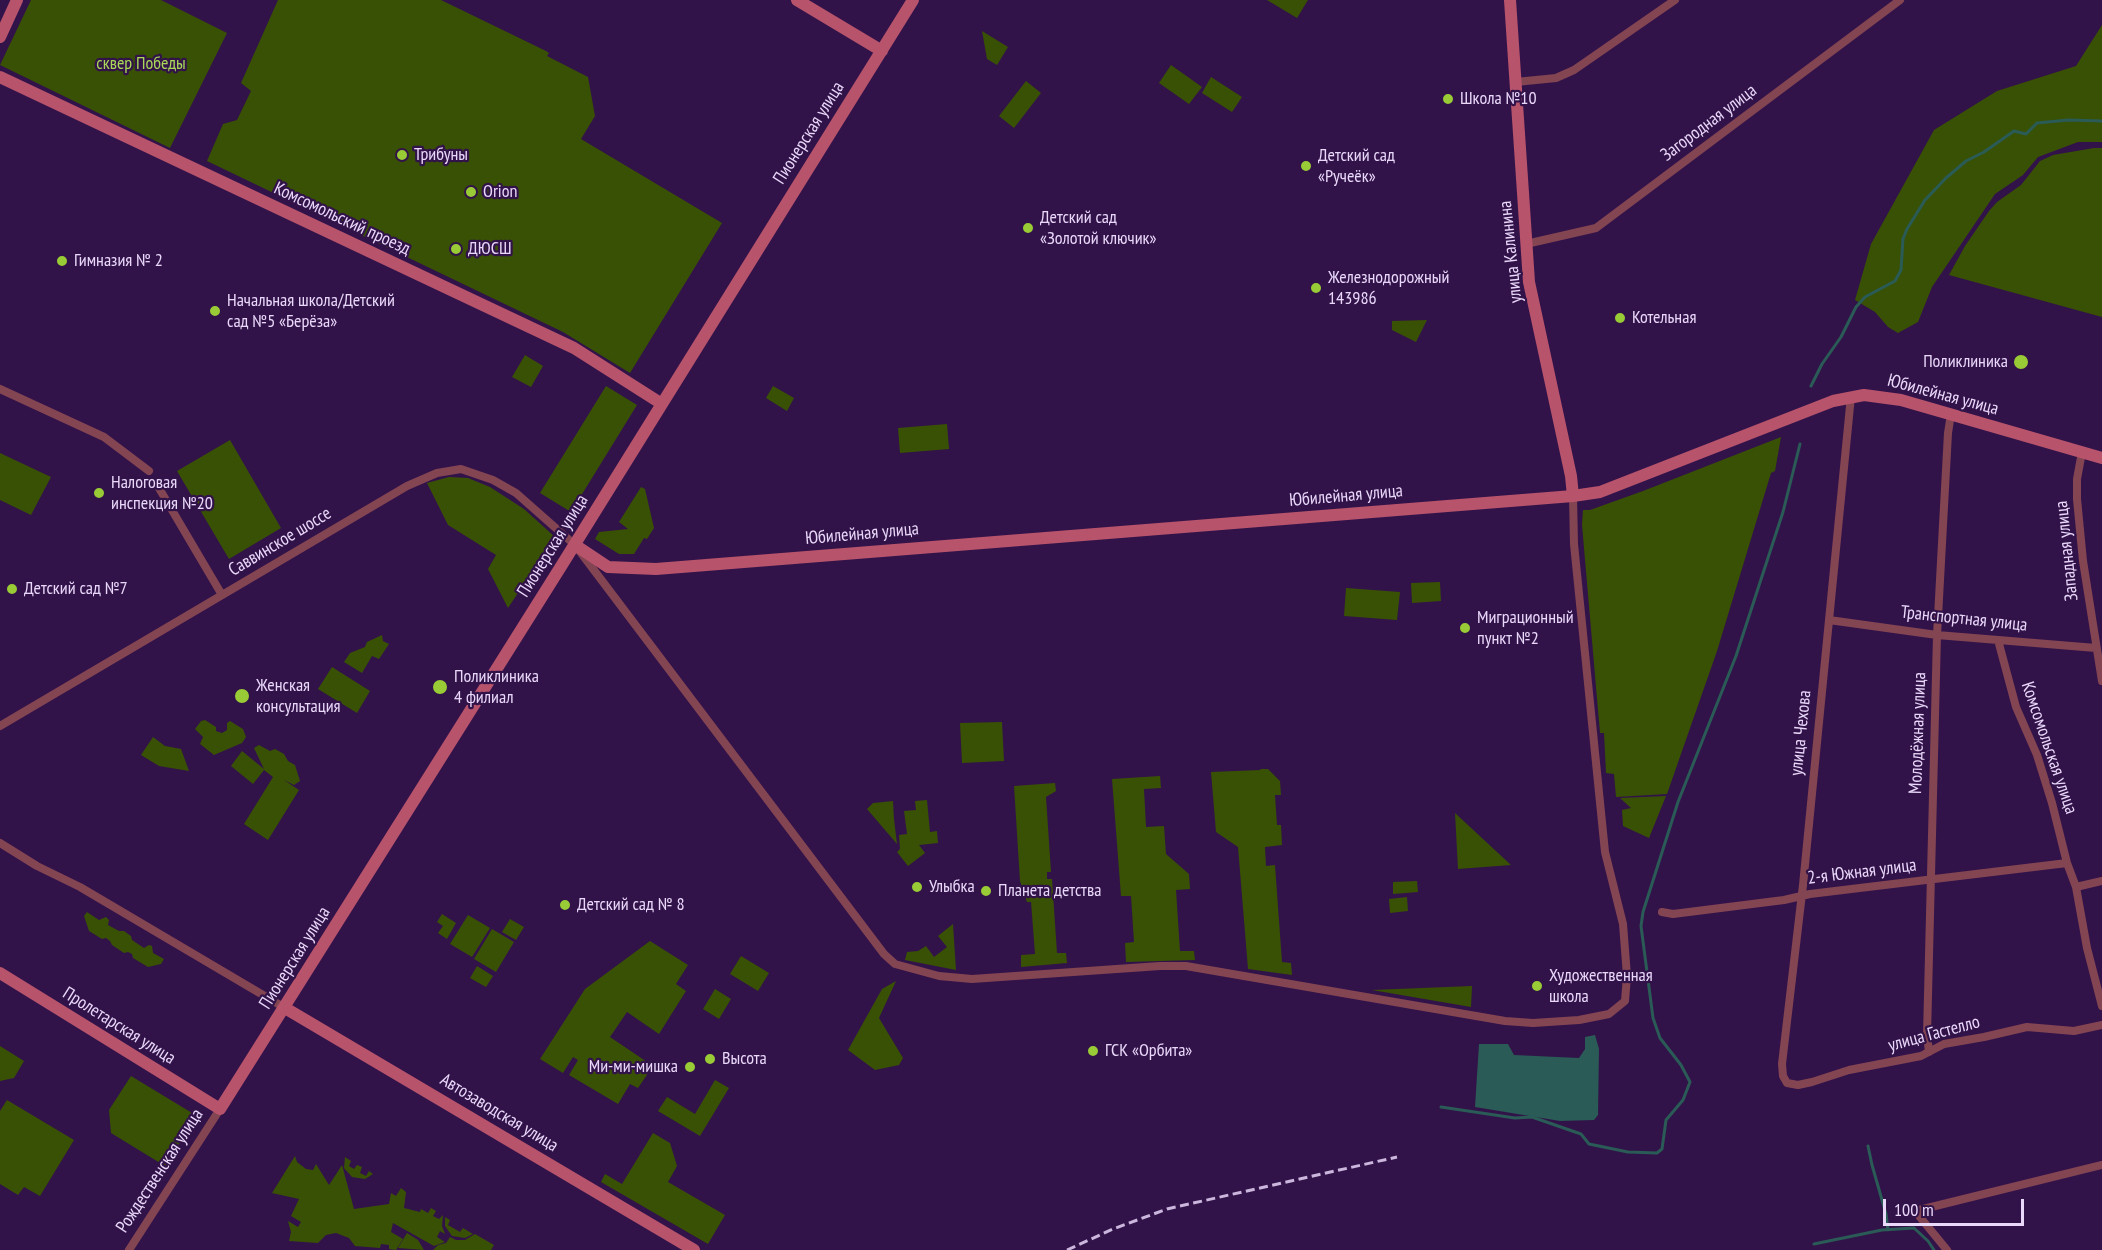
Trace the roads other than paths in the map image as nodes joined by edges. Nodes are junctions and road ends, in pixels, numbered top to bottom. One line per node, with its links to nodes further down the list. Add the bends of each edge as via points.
1 (17, 0): 7 (street)
2 (798, 0): 8 (street)
3 (913, 0): 8 (street, Пионерская улица)
4 (1510, 0): 10 (street, улица Калинина)
5 (1676, 0): 10 (street, via 1574,70 1556,78)
6 (1900, 0): 11 (street, Загородная улица, via 1596,228)
7 (0, 37)
8 (882, 51): 14 (street, Пионерская улица)
9 (0, 77): 14 (street, Комсомольский проезд, via 574,348)
10 (1516, 82): 11 (street, улица Калинина)
11 (1526, 244): 20 (street, улица Калинина, via 1528,282)
12 (0, 389): 18 (street, via 104,437)
13 (1851, 396): 15 (street, Юбилейная улица, via 1881,396); 20 (street, Юбилейная улица, via 1600,492); 25 (street, улица Чехова)
14 (662, 405): 21 (street, Пионерская улица)
15 (1951, 414): 16 (street, Юбилейная улица); 26 (street, Молодёжная улица)
16 (2082, 452): 17 (street, Юбилейная улица); 28 (street, Западная улица, via 2077,499)
17 (2102, 458)
18 (149, 471)
19 (156, 483): 24 (street)
20 (1573, 496): 22 (street, Юбилейная улица, via 656,569); 23 (street, Саввинское шоссе, via 1574,544 1605,852 1623,924 1627,976 1625,1001 1609,1014 1579,1020 1504,1021 1186,966 972,979 939,976 895,964)
21 (575, 545): 22 (street); 23 (street, Саввинское шоссе); 24 (street, Саввинское шоссе, via 506,487 471,471 451,470 414,482); 41 (street, Пионерская улица)
22 (608, 567): 23 (street)
23 (600, 579)
24 (222, 595): 31 (street, Саввинское шоссе)
25 (1829, 620): 26 (street, Транспортная улица); 37 (street, улица Чехова)
26 (1937, 634): 27 (street, Транспортная улица); 34 (street, Молодёжная улица)
27 (1998, 640): 28 (street, Транспортная улица); 33 (street, Комсомольская улица, via 2016,707 2052,803)
28 (2096, 648): 29 (street, Западная улица)
29 (2100, 661): 30 (street, Западная улица)
30 (2102, 681)
31 (0, 726)
32 (0, 843): 41 (street)
33 (2067, 862): 34 (street, 2-я Южная улица); 36 (street, Комсомольская улица)
34 (1930, 881): 37 (street, 2-я Южная улица); 43 (street, Молодёжная улица)
35 (2102, 881): 36 (street)
36 (2076, 887): 40 (street, Комсомольская улица)
37 (1802, 896): 38 (street, 2-я Южная улица, via 1673,914); 44 (street, улица Чехова)
38 (1662, 912)
39 (0, 973): 45 (street, Пролетарская улица)
40 (2102, 1006)
41 (285, 1008): 45 (street, Пионерская улица); 48 (street, Автозаводская улица)
42 (2102, 1025): 43 (street, улица Гастелло, via 2074,1031 2027,1027 1944,1044)
43 (1929, 1053): 44 (street, улица Гастелло, via 1798,1085 1787,1083)
44 (1782, 1072)
45 (220, 1109): 47 (street, Рождественская улица)
46 (2102, 1165): 49 (street, via 1915,1211)
47 (129, 1250)
48 (694, 1250)
49 (1947, 1250)

